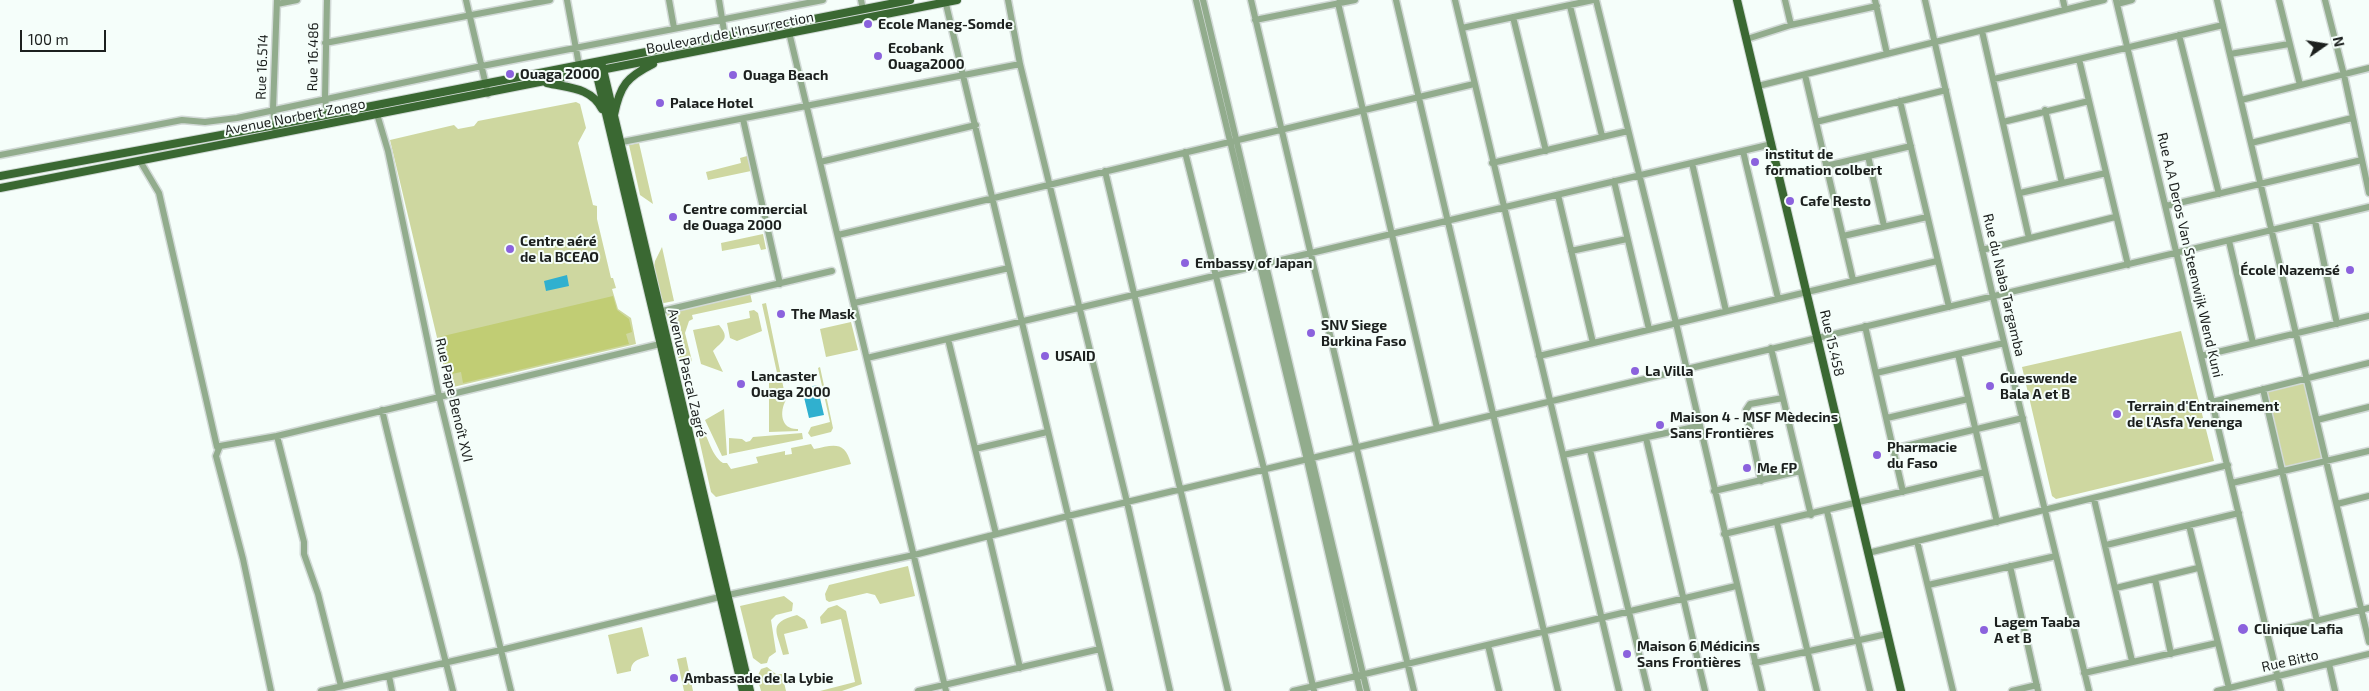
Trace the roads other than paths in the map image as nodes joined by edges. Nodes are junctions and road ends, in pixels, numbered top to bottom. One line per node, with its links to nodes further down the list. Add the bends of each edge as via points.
1 (297, 0): 30 (street)
2 (327, 0): 51 (street, Rue 16.486)
3 (466, 0): 37 (street)
4 (550, 0): 37 (street)
5 (567, 0): 55 (street)
6 (669, 0): 44 (street)
7 (719, 0): 39 (street)
8 (823, 0): 39 (street)
9 (862, 0): 36 (street)
10 (910, 0): 36 (main road, Boulevard de l'Insurrection)
11 (957, 0): 29 (main road, Boulevard de l'Insurrection)
12 (1008, 0): 61 (street)
13 (1196, 0): 100 (street)
14 (1203, 0): 100 (street)
15 (1250, 0): 40 (street)
16 (1355, 0): 33 (street)
17 (1396, 0): 77 (street)
18 (1455, 0): 45 (street)
19 (1594, 0): 34 (street); 97 (street)
20 (1738, 0): 50 (main road, Rue 15.458)
21 (1785, 0): 42 (street)
22 (1925, 0): 52 (street, Rue du Naba Targamba)
23 (2063, 0): 35 (street)
24 (2104, 0): 35 (street)
25 (2132, 0): 31 (street)
26 (2217, 0): 43 (street)
27 (2279, 0): 53 (street)
28 (2325, 0): 67 (street)
29 (945, 1): 47 (main road, Boulevard de l'Insurrection); 68 (street)
30 (277, 2): 83 (street, Rue 16.514)
31 (2116, 2): 54 (street, Rue A.A Deros Van Steenwijk Wend Kuni)
32 (1876, 3): 42 (street); 56 (street)
33 (1338, 4): 40 (street); 85 (street)
34 (1570, 6): 38 (street); 99 (street)
35 (2065, 9): 46 (street)
36 (863, 10): 41 (main road, Boulevard de l'Insurrection)
37 (469, 16): 51 (street); 63 (street)
38 (1513, 17): 45 (street); 105 (street)
39 (722, 18): 44 (street); 49 (street)
40 (1255, 20): 96 (street)
41 (787, 24): 47 (street); 49 (main road, Boulevard de l'Insurrection)
42 (1791, 25): 50 (street)
43 (2223, 25): 48 (street); 57 (street)
44 (674, 28): 55 (street)
45 (1462, 28): 72 (street)
46 (1982, 31): 52 (street); 69 (street)
47 (789, 34): 59 (main road, Boulevard de l'Insurrection); 82 (street)
48 (2179, 36): 54 (street); 126 (street)
49 (725, 37): 60 (main road, Boulevard de l'Insurrection)
50 (1747, 39): 74 (main road, Rue 15.458)
51 (325, 43): 78 (street, Rue 16.486)
52 (1936, 43): 56 (street); 75 (street, Rue du Naba Targamba)
53 (2290, 44): 57 (street); 73 (street)
54 (2128, 47): 58 (street); 130 (street, Rue A.A Deros Van Steenwijk Wend Kuni)
55 (575, 48): 62 (street); 63 (street)
56 (1887, 54): 66 (street)
57 (2230, 54): 79 (street)
58 (2079, 58): 69 (street); 81 (street)
59 (662, 59): 65 (main road, Boulevard de l'Insurrection); 88 (main road, via 627,80 620,92)
60 (597, 62): 62 (main road, Avenue Norbert Zongo); 65 (main road, Avenue Pascal Zagré)
61 (1020, 64): 68 (street); 123 (street)
62 (579, 65): 71 (main road, Avenue Norbert Zongo)
63 (482, 66): 71 (street); 78 (street)
64 (2369, 68): 67 (street)
65 (599, 71): 70 (main road, Avenue Norbert Zongo); 88 (main road, Avenue Pascal Zagré); 93 (main road, Avenue Pascal Zagré)
66 (1804, 74): 74 (street); 91 (street)
67 (2344, 75): 73 (street); 89 (street)
68 (964, 76): 82 (street); 95 (street)
69 (1994, 78): 92 (street)
70 (543, 82): 76 (main road, Avenue Norbert Zongo); 93 (main road, via 588,93 600,106)
71 (485, 84): 76 (street); 87 (main road, Avenue Norbert Zongo)
72 (1474, 84): 77 (street); 113 (street)
73 (2300, 85): 79 (street)
74 (1758, 86): 103 (main road, Rue 15.458)
75 (1946, 90): 80 (street); 145 (street, Rue du Naba Targamba)
76 (488, 94): 86 (main road, Avenue Norbert Zongo)
77 (1418, 97): 85 (street); 135 (street)
78 (325, 98): 83 (street); 87 (street, Rue 16.486)
79 (2241, 100): 102 (street)
80 (1900, 101): 91 (street); 104 (street)
81 (2089, 101): 84 (street); 117 (street)
82 (806, 104): 90 (street); 112 (street)
83 (273, 109): 94 (street, Rue 16.514); 108 (street, via 217,121 182,120 140,127)
84 (2045, 110): 92 (street); 121 (street)
85 (1363, 111): 96 (street); 139 (street)
86 (378, 114): 98 (main road, Avenue Norbert Zongo); 190 (street, Rue Pape Benoît XVI)
87 (327, 115): 94 (main road, Avenue Norbert Zongo)
88 (614, 116): 101 (main road, Avenue Pascal Zagré)
89 (2352, 118): 102 (street); 110 (street)
90 (743, 119): 101 (street); 157 (street)
91 (1816, 122): 115 (street)
92 (2003, 122): 125 (street)
93 (608, 123): 101 (main road, Avenue Pascal Zagré)
94 (275, 125): 98 (street, Rue 16.514); 119 (main road, Avenue Norbert Zongo)
95 (976, 126): 112 (street); 129 (street)
96 (1281, 130): 100 (street); 148 (street)
97 (1628, 131): 99 (street); 118 (street)
98 (276, 134): 111 (main road, Avenue Norbert Zongo)
99 (1602, 136): 105 (street)
100 (1233, 140): 107 (street); 150 (street); 152 (street)
101 (616, 143): 166 (main road, Avenue Pascal Zagré)
102 (2251, 143): 122 (street)
103 (1772, 144): 106 (street); 158 (main road, Rue 15.458)
104 (1911, 146): 109 (street); 133 (street)
105 (1546, 151): 113 (street)
106 (1743, 151): 114 (street); 160 (street)
107 (1185, 152): 116 (street); 155 (street)
108 (0, 155)
109 (1868, 156): 115 (street); 137 (street)
110 (2362, 160): 122 (street); 127 (street)
111 (140, 161): 124 (main road, Avenue Norbert Zongo); 207 (street, via 159,193 217,447)
112 (820, 162): 140 (street)
113 (1492, 163): 132 (street)
114 (1692, 163): 118 (street); 165 (street)
115 (1826, 166): 141 (street)
116 (1105, 171): 123 (street); 159 (street)
117 (2106, 173): 121 (street); 134 (street)
118 (1640, 175): 120 (street); 169 (street)
119 (0, 176)
120 (1614, 181): 128 (street); 143 (street)
121 (2062, 183): 125 (street)
122 (2261, 184): 126 (street); 138 (street)
123 (1049, 185): 129 (street); 164 (street)
124 (0, 188)
125 (2020, 193): 142 (street)
126 (2219, 194): 130 (street)
127 (2369, 194)
128 (1558, 195): 132 (street); 146 (street)
129 (992, 199): 140 (street); 153 (street)
130 (2166, 206): 147 (street, Rue A.A Deros Van Steenwijk Wend Kuni)
131 (2369, 207): 136 (street)
132 (1503, 209): 135 (street); 182 (street)
133 (1927, 217): 137 (street); 149 (street)
134 (2115, 217): 142 (street); 151 (street)
135 (1447, 221): 139 (street); 197 (street)
136 (2315, 221): 138 (street); 170 (street)
137 (1884, 226): 141 (street)
138 (2272, 231): 144 (street); 173 (street)
139 (1390, 234): 148 (street); 202 (street)
140 (838, 235): 162 (street)
141 (1843, 236): 156 (street)
142 (2029, 238): 145 (street)
143 (1627, 239): 146 (street); 172 (street)
144 (2229, 241): 147 (street); 178 (street)
145 (1982, 250): 161 (street, Rue du Naba Targamba)
146 (1571, 251): 176 (street)
147 (2176, 253): 151 (street); 183 (street, Rue A.A Deros Van Steenwijk Wend Kuni)
148 (1311, 254): 150 (street); 208 (street)
149 (1937, 261): 156 (street); 163 (street)
150 (1267, 265): 152 (street); 214 (street)
151 (2128, 265): 161 (street)
152 (1259, 267): 155 (street); 214 (street)
153 (1009, 268): 162 (street); 168 (street)
154 (832, 271): 157 (street)
155 (1216, 277): 159 (street); 217 (street)
156 (1853, 280): 158 (street)
157 (780, 284): 166 (street)
158 (1807, 291): 160 (street); 174 (main road, Rue 15.458)
159 (1135, 295): 164 (street); 223 (street)
160 (1778, 298): 165 (street)
161 (1993, 298): 163 (street); 177 (street, Rue du Naba Targamba)
162 (854, 303): 184 (street)
163 (1949, 307): 171 (street)
164 (1078, 310): 168 (street); 228 (street)
165 (1726, 311): 169 (street)
166 (656, 312): 179 (main road, Avenue Pascal Zagré); 252 (main road, Avenue Pascal Zagré)
167 (2369, 316): 170 (street)
168 (1022, 322): 175 (street); 204 (street)
169 (1676, 323): 172 (street); 186 (street)
170 (2337, 324): 173 (street)
171 (1865, 326): 174 (street); 187 (street)
172 (1649, 329): 176 (street)
173 (2296, 333): 178 (street); 188 (street)
174 (1818, 338): 180 (street); 229 (main road, Rue 15.458)
175 (948, 339): 184 (street); 209 (street)
176 (1593, 343): 182 (street)
177 (2004, 343): 181 (street); 199 (street, Rue du Naba Targamba)
178 (2253, 343): 183 (street)
179 (660, 344): 190 (street); 252 (main road, Avenue Pascal Zagré)
180 (1771, 348): 186 (street); 191 (street)
181 (1958, 354): 187 (street); 192 (street)
182 (1539, 356): 193 (street)
183 (2201, 356): 194 (street, Rue A.A Deros Van Steenwijk Wend Kuni)
184 (867, 358): 244 (street)
185 (2369, 363): 188 (street)
186 (1685, 369): 193 (street); 201 (street)
187 (1876, 373): 198 (street)
188 (2306, 378): 189 (street); 200 (street)
189 (2263, 389): 194 (street); 219 (street)
190 (439, 396): 196 (street); 267 (street, Rue Pape Benoît XVI)
191 (1783, 398): 218 (street); 221 (street, via 1750,404 1746,410)
192 (1968, 399): 198 (street); 203 (street)
193 (1550, 401): 197 (street); 213 (street)
194 (2212, 402): 216 (street, Rue A.A Deros Van Steenwijk Wend Kuni)
195 (2369, 407): 200 (street)
196 (382, 410): 205 (street); 272 (street)
197 (1493, 415): 202 (street); 259 (street)
198 (1887, 418): 210 (street)
199 (2023, 418): 203 (street); 232 (street, Rue du Naba Targamba)
200 (2317, 420): 215 (street)
201 (1699, 426): 206 (street); 224 (street)
202 (1437, 428): 208 (street)
203 (1975, 429): 210 (street); 220 (street)
204 (1047, 432): 209 (street); 235 (street)
205 (277, 436): 207 (street); 281 (street, via 304,542 304,554 318,594)
206 (1646, 438): 211 (street); 253 (street)
207 (220, 446): 286 (street, via 216,456 243,559)
208 (1356, 447): 214 (street); 274 (street)
209 (975, 449): 240 (street)
210 (1894, 449): 225 (street)
211 (1590, 450): 213 (street); 256 (street)
212 (2369, 450): 215 (street)
213 (1563, 455): 257 (street)
214 (1310, 459): 217 (street); 279 (street)
215 (2326, 461): 219 (street); 230 (street)
216 (2228, 465): 222 (street, Rue A.A Deros Van Steenwijk Wend Kuni); 227 (street)
217 (1264, 469): 223 (street); 285 (street)
218 (1800, 471): 221 (street); 234 (street)
219 (2283, 471): 222 (street); 258 (street)
220 (1986, 472): 225 (street); 236 (street)
221 (1761, 481): 224 (street)
222 (2232, 483): 233 (street, Rue A.A Deros Van Steenwijk Wend Kuni)
223 (1182, 489): 228 (street); 296 (street)
224 (1714, 492): 239 (street)
225 (1904, 492): 229 (street)
226 (2369, 496): 230 (street)
227 (2094, 499): 232 (street); 242 (street)
228 (1127, 502): 235 (street); 295 (street)
229 (1856, 504): 231 (street); 243 (main road, Rue 15.458)
230 (2336, 504): 255 (street)
231 (1827, 511): 234 (street); 262 (street)
232 (2045, 511): 236 (street); 245 (street, Rue du Naba Targamba)
233 (2239, 513): 238 (street); 260 (street, Rue A.A Deros Van Steenwijk Wend Kuni)
234 (1810, 515): 237 (street)
235 (1068, 516): 240 (street); 266 (street)
236 (1997, 522): 241 (street)
237 (1777, 523): 239 (street); 268 (street)
238 (2189, 525): 242 (street); 247 (street)
239 (1724, 534): 250 (street)
240 (992, 535): 244 (street); 276 (street)
241 (1917, 541): 243 (street); 249 (street)
242 (2106, 545): 251 (street)
243 (1868, 553): 261 (main road, Rue 15.458)
244 (914, 555): 252 (street); 282 (street)
245 (2056, 556): 246 (street); 277 (street, Rue du Naba Targamba)
246 (2010, 566): 249 (street); 283 (street)
247 (2198, 568): 248 (street); 264 (street)
248 (2155, 579): 251 (street); 269 (street)
249 (1928, 585): 310 (street)
250 (1736, 586): 253 (street); 273 (street)
251 (2116, 588): 271 (street)
252 (724, 596): 267 (street); 291 (main road, Avenue Pascal Zagré); 292 (main road, Avenue Pascal Zagré)
253 (1682, 599): 256 (street); 305 (street)
254 (2369, 608): 255 (street)
255 (2362, 610): 258 (street); 263 (street)
256 (1629, 611): 257 (street); 304 (street)
257 (1602, 618): 259 (street); 303 (street)
258 (2317, 621): 260 (street)
259 (1544, 632): 265 (street); 302 (street)
260 (2267, 632): 280 (street, Rue A.A Deros Van Steenwijk Wend Kuni)
261 (1887, 634): 262 (street); 309 (main road, Rue 15.458)
262 (1858, 639): 268 (street); 308 (street)
263 (2369, 642)
264 (2217, 643): 269 (street); 284 (street)
265 (1488, 645): 274 (street); 301 (street)
266 (1100, 649): 276 (street); 294 (street)
267 (501, 650): 272 (street); 290 (street, Rue Pape Benoît XVI)
268 (1808, 650): 273 (street); 307 (street)
269 (2171, 654): 271 (street)
270 (2369, 654): 275 (street, Rue Bitto)
271 (2132, 661): 277 (street)
272 (446, 663): 278 (street); 289 (street)
273 (1755, 663): 306 (street)
274 (1408, 664): 279 (street); 300 (street)
275 (2329, 664): 280 (street, Rue Bitto); 315 (street)
276 (1020, 668): 282 (street)
277 (2084, 673): 312 (street, Rue du Naba Targamba)
278 (389, 676): 281 (street); 288 (street)
279 (1359, 676): 285 (street); 298 (street); 299 (street)
280 (2278, 676): 284 (street, Rue Bitto); 314 (street, Rue A.A Deros Van Steenwijk Wend Kuni)
281 (341, 686): 287 (street)
282 (945, 688): 293 (street)
283 (2038, 688): 311 (street)
284 (2229, 688): 313 (street, Rue Bitto)
285 (1313, 689): 297 (street)
286 (271, 691)
287 (321, 691)
288 (392, 691)
289 (453, 691)
290 (511, 691)
291 (743, 691)
292 (750, 691)
293 (918, 691)
294 (1110, 691)
295 (1170, 691)
296 (1228, 691)
297 (1293, 691)
298 (1360, 691)
299 (1367, 691)
300 (1414, 691)
301 (1499, 691)
302 (1558, 691)
303 (1619, 691)
304 (1648, 691)
305 (1704, 691)
306 (1762, 691)
307 (1817, 691)
308 (1870, 691)
309 (1901, 691)
310 (1953, 691)
311 (2012, 691)
312 (2089, 691)
313 (2217, 691)
314 (2281, 691)
315 (2335, 691)

